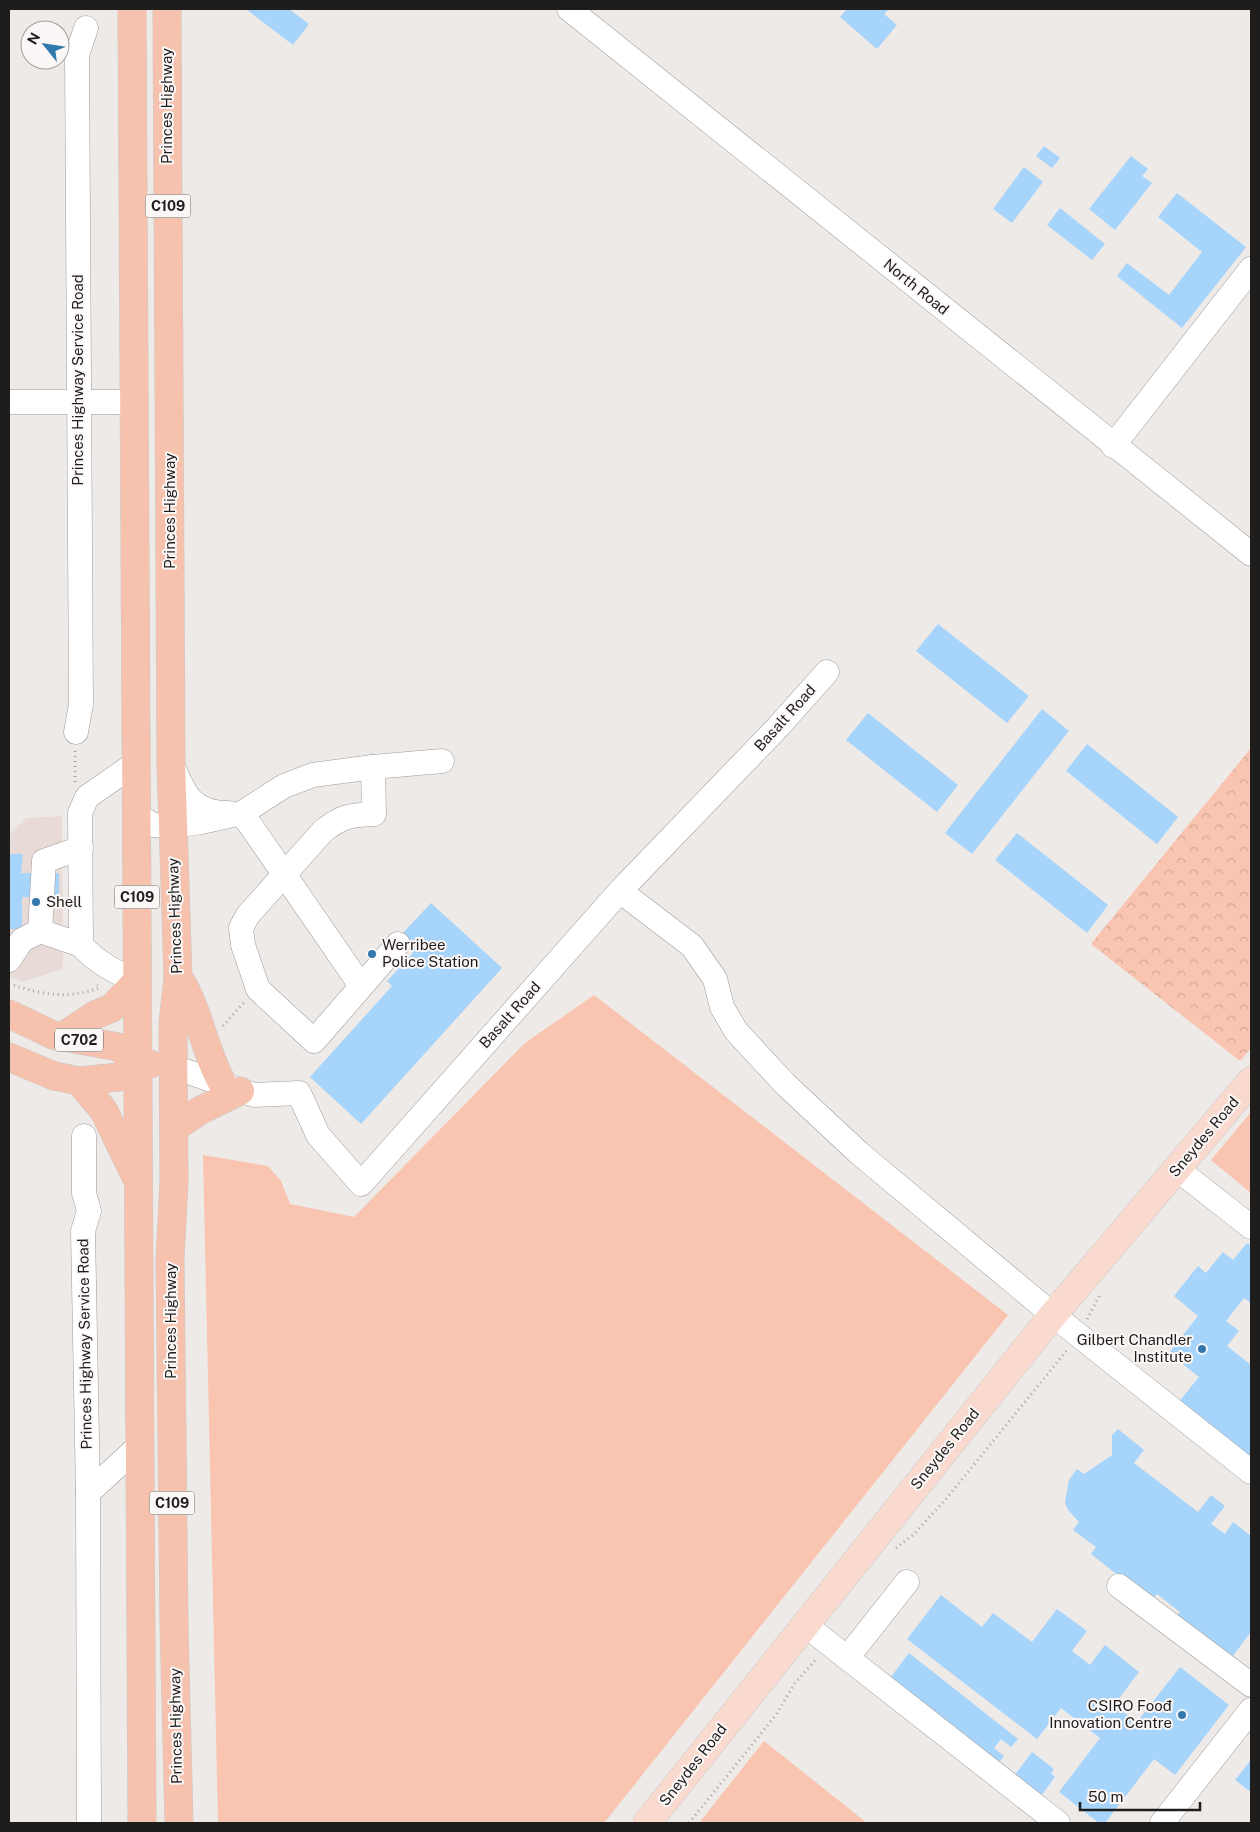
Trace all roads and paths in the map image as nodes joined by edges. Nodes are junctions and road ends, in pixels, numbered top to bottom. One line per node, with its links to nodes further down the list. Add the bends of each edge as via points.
1 (132, 9): 8 (highway, C109)
2 (167, 9): 9 (highway, Princes Highway / C109)
3 (575, 14): 10 (street, North Road)
4 (86, 28): 7 (street, Princes Highway Service Road, via 77,55)
5 (1251, 269): 10 (street)
6 (9, 402): 7 (street)
7 (78, 402): 8 (street); 13 (street, Princes Highway Service Road, via 81,704)
8 (135, 402): 9 (highway); 15 (highway, C109)
9 (169, 403): 16 (highway, Princes Highway / C109)
10 (1113, 446): 11 (street, North Road)
11 (1251, 554)
12 (827, 672): 24 (street, Basalt Road)
13 (76, 732): 18 (path, via 74,775)
14 (442, 761): 17 (street)
15 (136, 763): 18 (street, via 87,797); 20 (highway, C109)
16 (171, 763): 19 (street, via 183,791 197,805 211,813); 21 (highway, Princes Highway / C109)
17 (373, 767): 19 (street, via 313,775 284,786); 23 (street, via 374,814 350,815 337,820)
18 (80, 813): 22 (street)
19 (242, 813): 21 (street); 23 (street)
20 (136, 814): 21 (street, via 153,825); 30 (highway, C109)
21 (173, 826): 29 (highway, Princes Highway / C109)
22 (81, 848): 25 (street, via 44,861); 27 (street)
23 (284, 874): 32 (street); 34 (street, via 248,915 241,928 243,945)
24 (620, 891): 43 (street, Basalt Road, via 361,1184 318,1136 299,1094 254,1095); 50 (street, via 692,946 715,979 722,1006 736,1031 785,1084 860,1152)
25 (40, 931): 27 (street); 28 (street, via 22,940)
26 (398, 944): 32 (street)
27 (81, 945): 30 (street, via 118,974)
28 (9, 960)
29 (178, 977): 40 (highway, Princes Highway / C109, via 173,1023); 43 (highway, via 190,996 204,1041)
30 (137, 981): 37 (highway, via 112,1008); 39 (highway, C109)
31 (9, 984): 33 (path, via 45,995 84,993)
32 (361, 986): 34 (street, via 314,1042)
33 (99, 988)
34 (258, 989): 36 (path)
35 (9, 1014): 37 (highway, C702)
36 (220, 1030)
37 (62, 1037): 39 (highway, C702, via 118,1047)
38 (9, 1057): 41 (highway, via 54,1076)
39 (138, 1062): 40 (highway, C702); 41 (highway, via 119,1077); 47 (highway, C109)
40 (174, 1067): 43 (street, Basalt Road); 44 (highway, Princes Highway / C109)
41 (79, 1080): 47 (highway, via 104,1111)
42 (1251, 1081): 46 (main road, Sneydes Road)
43 (232, 1089): 44 (highway)
44 (174, 1128): 65 (highway, Princes Highway / C109, via 170,1269)
45 (84, 1136): 54 (street, Princes Highway Service Road, via 84,1193 89,1211 83,1231)
46 (1177, 1169): 48 (street); 50 (main road, Sneydes Road)
47 (139, 1184): 52 (highway, C109)
48 (1251, 1227)
49 (1104, 1288): 51 (path)
50 (1053, 1315): 51 (street); 58 (main road, Sneydes Road)
51 (1080, 1335): 53 (street); 55 (path, via 946,1499 914,1534)
52 (139, 1446): 54 (street); 64 (highway, C109)
53 (1251, 1472)
54 (88, 1493): 63 (street, Princes Highway Service Road)
55 (892, 1552)
56 (907, 1582): 60 (street)
57 (1119, 1586): 61 (street)
58 (804, 1624): 59 (street); 66 (main road, Sneydes Road)
59 (827, 1642): 60 (street); 67 (path, via 821,1654 795,1683 776,1715)
60 (847, 1658): 68 (street)
61 (1251, 1685)
62 (1251, 1710): 69 (street)
63 (89, 1823)
64 (142, 1823)
65 (179, 1823)
66 (647, 1823)
67 (689, 1823)
68 (1058, 1823)
69 (1162, 1823)

